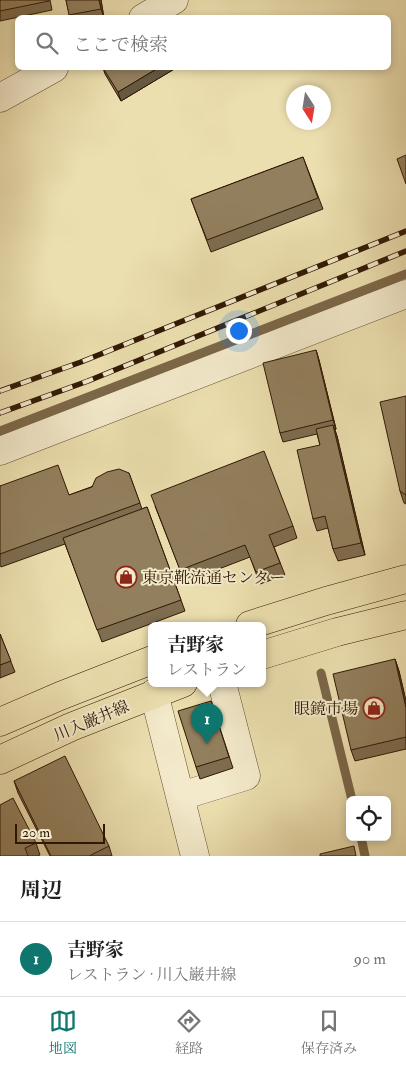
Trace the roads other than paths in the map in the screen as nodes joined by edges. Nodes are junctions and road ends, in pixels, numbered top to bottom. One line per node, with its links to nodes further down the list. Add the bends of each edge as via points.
1 (50, 70): 2 (street)
2 (0, 98)
3 (406, 294): 4 (street)
4 (0, 450)
5 (406, 579): 7 (main road)
6 (406, 615): 8 (main road)
7 (260, 622)
8 (266, 655)
9 (148, 662): 13 (main road, 川入巌井線)
10 (171, 687): 12 (main road, 川入巌井線)
11 (223, 687): 15 (street, via 246,776)
12 (154, 693): 14 (main road, 川入巌井線); 15 (street)
13 (0, 722)
14 (0, 760)
15 (181, 796): 16 (street)
16 (195, 856)

